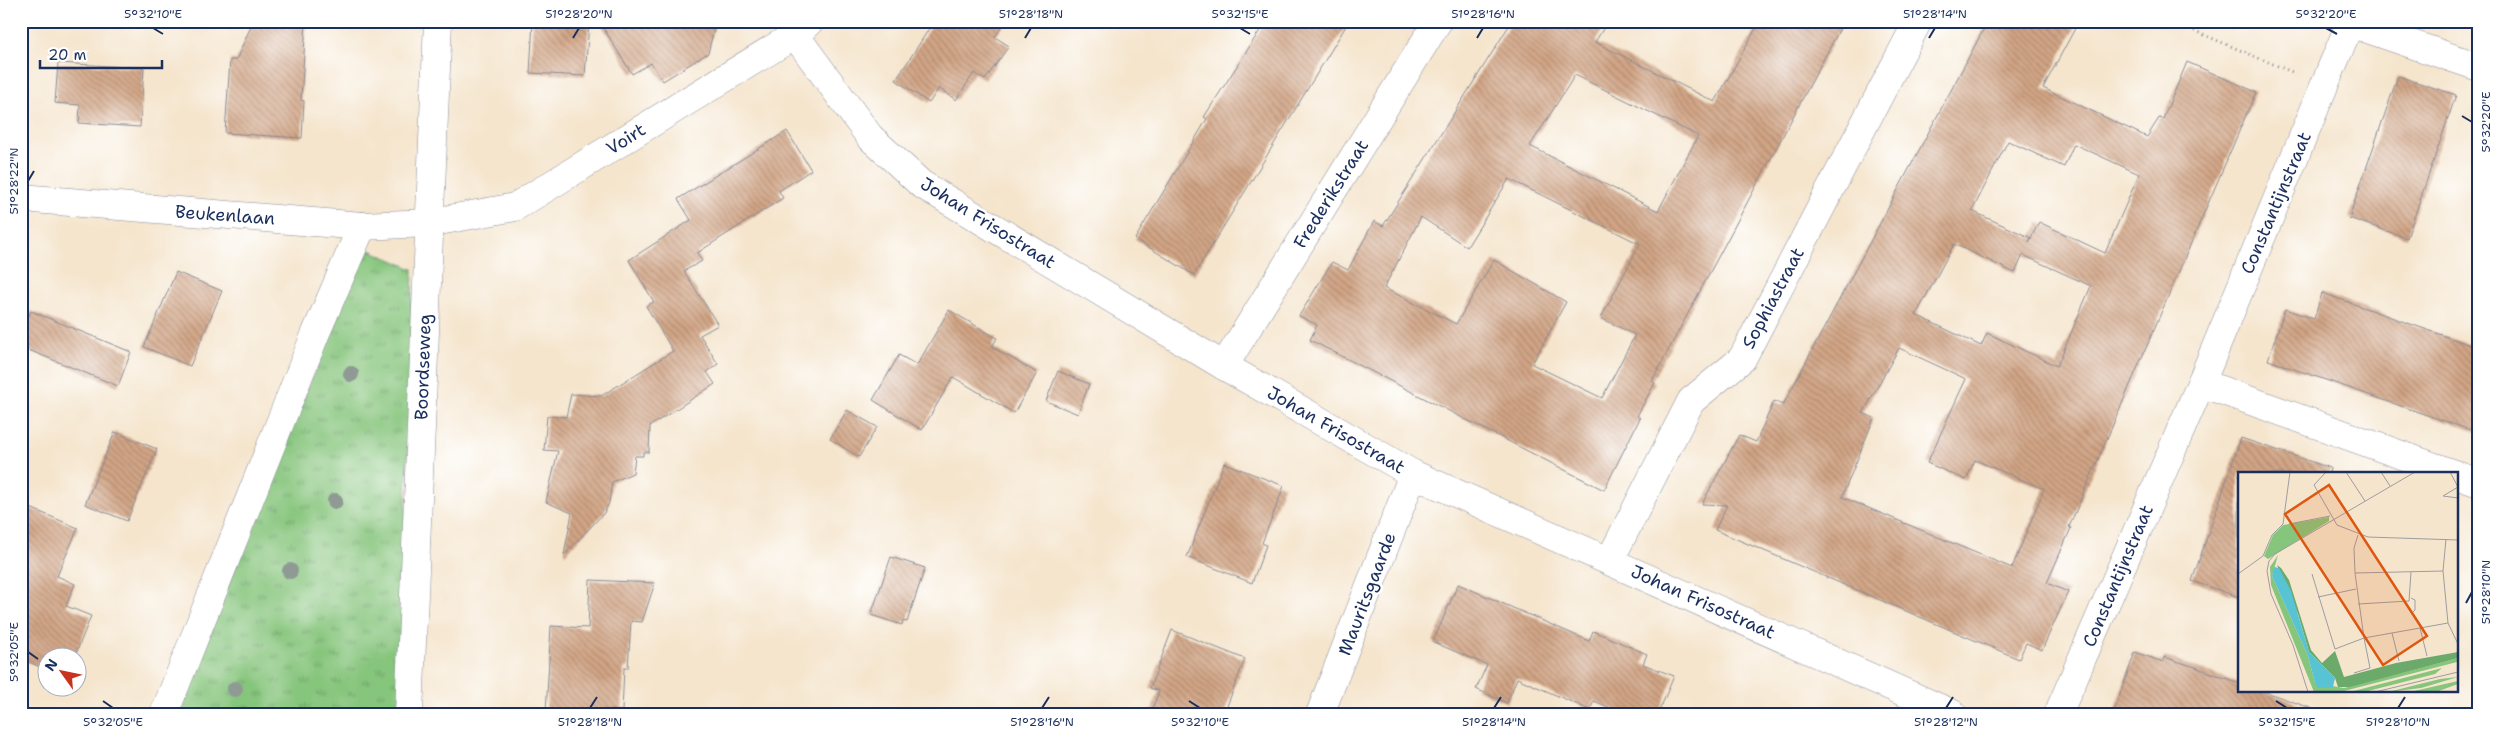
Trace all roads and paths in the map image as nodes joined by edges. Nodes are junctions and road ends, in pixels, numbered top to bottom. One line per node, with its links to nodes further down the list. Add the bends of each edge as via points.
1 (438, 21): 10 (street, Boordseweg)
2 (1438, 21): 12 (street, Frederikstraat)
3 (1918, 21): 18 (street, Sophiastraat, via 1742,359 1691,401)
4 (2171, 21): 8 (path)
5 (2351, 22): 7 (street, Constantijnstraat); 8 (street, Constantijnstraat)
6 (802, 28): 10 (street, Voirt, via 515,207); 12 (street, Johan Frisostraat, via 870,137 921,184)
7 (2479, 67)
8 (2325, 86): 13 (street, Constantijnstraat)
9 (21, 198): 11 (street, Beukenlaan)
10 (428, 223): 11 (street, Beukenlaan); 20 (street, Boordseweg)
11 (362, 226): 19 (street, via 315,335)
12 (1224, 366): 15 (street, Johan Frisostraat)
13 (2201, 383): 14 (street); 23 (street, Constantijnstraat)
14 (2449, 472)
15 (1413, 474): 18 (street, Johan Frisostraat); 21 (street, Mauritsgaarde)
16 (2458, 475): 17 (street)
17 (2479, 483)
18 (1610, 560): 22 (street, Johan Frisostraat)
19 (164, 714)
20 (409, 714)
21 (1320, 714)
22 (1953, 714)
23 (2058, 714)

